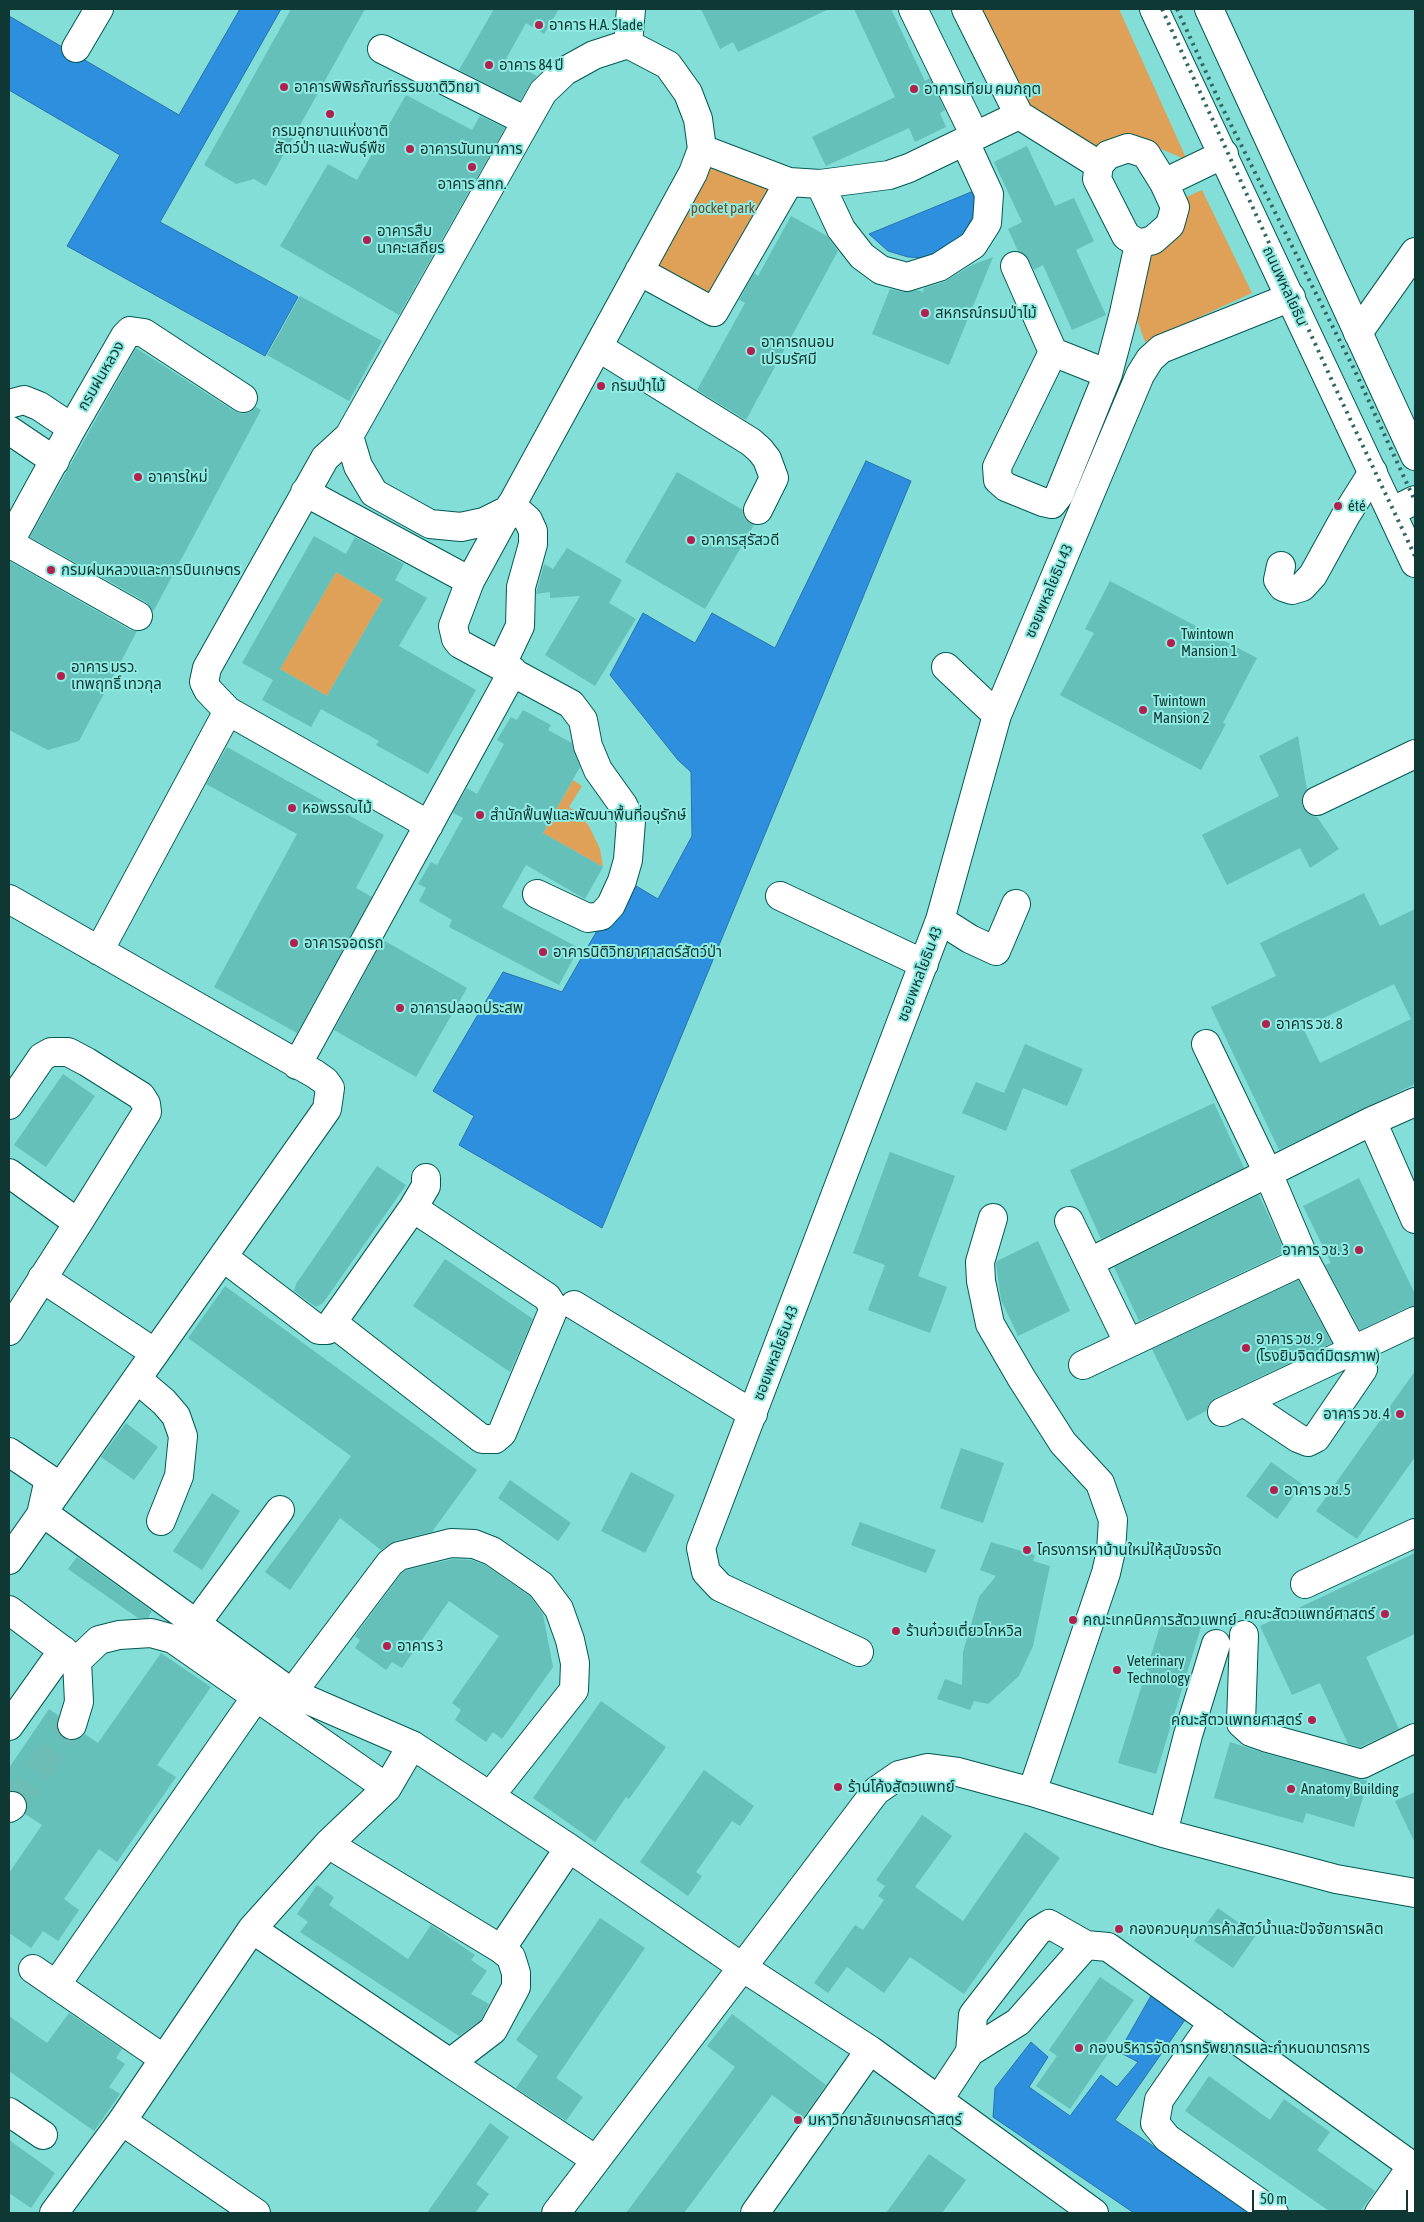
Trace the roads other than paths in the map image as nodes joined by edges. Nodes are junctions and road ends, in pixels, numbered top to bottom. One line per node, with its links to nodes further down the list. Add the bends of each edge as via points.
1 (99, 9): 8 (street)
2 (631, 9): 7 (street)
3 (913, 9): 12 (street)
4 (966, 9): 10 (street)
5 (1154, 9): 14 (street, ถนนพหลโยธิน)
6 (1209, 9): 24 (street)
7 (628, 44): 11 (street, via 601,52 565,71 543,92); 13 (street, via 668,65 688,93 698,119)
8 (76, 48)
9 (382, 50): 11 (street)
10 (1019, 115): 12 (street); 15 (street)
11 (526, 121): 32 (street)
12 (970, 139): 18 (street, via 889,175); 18 (street, via 989,194 987,223 974,244 939,267 907,277 881,270 862,256 841,229)
13 (702, 148): 16 (street); 22 (street)
14 (1224, 154): 17 (street); 23 (street, ถนนพหลโยธิน)
15 (1099, 165): 17 (street, via 1108,154 1128,148 1146,154); 19 (street, via 1097,180 1126,236)
16 (788, 182): 18 (street); 22 (street, via 714,312)
17 (1164, 183): 19 (street, via 1175,207 1170,225 1153,240)
18 (820, 184)
19 (1139, 244): 27 (street)
20 (1415, 252): 24 (street)
21 (1015, 266): 26 (street)
22 (639, 272): 25 (street)
23 (1291, 297): 35 (street, ถนนพหลโยธิน); 49 (street, ซอยพหลโยธิน 43, via 1161,349 1150,359 1140,375)
24 (1358, 333): 33 (street)
25 (598, 347): 38 (street); 39 (street, via 760,450 774,478)
26 (1053, 352): 27 (street); 27 (street, via 997,467 998,480 1006,487 1043,502 1052,504 1059,495)
27 (1108, 374)
28 (243, 398): 30 (street, กรมฝนหลวง, via 144,333 130,331 124,336)
29 (9, 404): 30 (street, via 24,400)
30 (72, 428): 34 (street, กรมฝนหลวง)
31 (9, 430): 34 (street)
32 (349, 436): 36 (street, via 324,458); 38 (street, via 358,466 374,493 430,524 461,527 484,522)
33 (1414, 452)
34 (55, 461): 41 (street, กรมฝนหลวง)
35 (1373, 472): 40 (street, ถนนพหลโยธิน); 43 (street, via 1313,575 1302,587 1292,590 1283,587 1278,580)
36 (305, 492): 44 (street); 48 (street, via 208,668 204,682)
37 (1415, 500): 40 (street)
38 (510, 507): 44 (street); 47 (street, via 528,520 533,531 533,544 521,586 520,626)
39 (758, 510)
40 (1391, 512): 42 (street, ถนนพหลโยธิน)
41 (9, 543): 45 (street)
42 (1415, 563)
43 (1281, 566)
44 (470, 581): 47 (street, via 453,626 456,638 460,644)
45 (138, 616)
46 (946, 667): 49 (street)
47 (507, 668): 52 (street); 53 (street, via 571,704 583,720 588,746 598,770 624,805 631,821 628,860 622,881 611,905 601,916 588,918)
48 (228, 711): 52 (street); 58 (street)
49 (996, 715): 57 (street, ซอยพหลโยธิน 43)
50 (1415, 754): 51 (street)
51 (1317, 801)
52 (429, 825): 61 (street)
53 (537, 894)
54 (780, 896): 59 (street)
55 (9, 899): 58 (street)
56 (1016, 904): 57 (street, via 996,951)
57 (940, 920): 59 (street, ซอยพหลโยธิน 43)
58 (99, 951): 61 (street)
59 (924, 964): 86 (street, ซอยพหลโยธิน 43)
60 (1206, 1044): 66 (street)
61 (297, 1065): 73 (street, via 325,1081 330,1088 327,1108)
62 (1415, 1102): 64 (street)
63 (9, 1105): 72 (street, via 42,1057 51,1052 68,1052 87,1062 141,1096 146,1104 148,1112)
64 (1372, 1121): 66 (street); 70 (street)
65 (9, 1173): 72 (street)
66 (1268, 1173): 74 (street); 75 (street)
67 (426, 1178): 68 (street, via 426,1186)
68 (413, 1208): 79 (street); 79 (street, via 547,1297 552,1305 552,1313 502,1433 496,1439 482,1439)
69 (993, 1218): 107 (street, via 980,1262 990,1324 1063,1442 1100,1483 1113,1520 1106,1573)
70 (1415, 1220)
71 (1069, 1221): 75 (street)
72 (78, 1222): 76 (street)
73 (223, 1257): 79 (street, via 319,1330 327,1330); 83 (street)
74 (1305, 1260): 81 (street); 82 (street)
75 (1090, 1262): 81 (street)
76 (42, 1278): 80 (street); 83 (street)
77 (574, 1305): 86 (street)
78 (1415, 1322): 82 (street)
79 (333, 1323)
80 (9, 1330)
81 (1128, 1342): 84 (street)
82 (1355, 1350): 82 (street, via 1233,1407 1308,1442 1316,1438 1363,1369)
83 (156, 1353): 85 (street)
84 (1083, 1365)
85 (137, 1379): 89 (street); 90 (street, via 176,1416 183,1436 179,1476)
86 (753, 1414): 98 (street, ซอยพหลโยธิน 43, via 701,1548 706,1572 720,1587)
87 (9, 1452): 89 (street, via 49,1479)
88 (280, 1510): 95 (street)
89 (42, 1512): 92 (street); 95 (street)
90 (161, 1521)
91 (1415, 1532): 93 (street)
92 (9, 1560)
93 (1305, 1584)
94 (9, 1610): 99 (street)
95 (196, 1624): 100 (street)
96 (1244, 1636): 104 (street, via 1241,1723 1251,1732 1362,1764)
97 (1216, 1644): 109 (street)
98 (859, 1652)
99 (70, 1656): 101 (street, via 99,1640 151,1633 173,1639); 102 (street, via 78,1702); 103 (street)
100 (292, 1693): 105 (street); 108 (street, via 398,1556 451,1543 474,1544 492,1551 541,1585 555,1603 570,1640 575,1663 574,1690)
101 (256, 1697): 106 (street); 118 (street)
102 (72, 1725)
103 (9, 1726)
104 (1415, 1738)
105 (412, 1745): 106 (street); 108 (street)
106 (387, 1788): 110 (street)
107 (1032, 1792): 109 (street); 116 (street, via 958,1772 927,1768 899,1775 876,1791)
108 (490, 1796): 111 (street)
109 (1163, 1832): 112 (street, via 1336,1879)
110 (328, 1844): 113 (street); 115 (street)
111 (569, 1848): 115 (street); 116 (street)
112 (1415, 1893)
113 (252, 1929): 122 (street); 123 (street)
114 (1086, 1945): 119 (street, via 1108,1947); 121 (street, via 1018,2022); 121 (street, via 1049,1924 1038,1930 973,2016)
115 (502, 1949): 123 (street, via 515,1965 516,1987 493,2030)
116 (742, 1967): 120 (street); 128 (street)
117 (33, 1968): 118 (street)
118 (56, 1985): 122 (street)
119 (1213, 2022): 129 (street); 136 (street, via 1160,2100 1155,2123 1167,2138)
120 (870, 2050): 124 (street); 134 (street)
121 (970, 2052): 124 (street)
122 (164, 2059): 126 (street)
123 (450, 2063): 128 (street)
124 (939, 2099): 135 (street)
125 (9, 2112): 127 (street)
126 (122, 2121): 131 (street); 132 (street)
127 (43, 2135)
128 (596, 2160): 133 (street)
129 (1414, 2167): 137 (street)
130 (1415, 2201): 138 (street)
131 (54, 2213)
132 (256, 2213)
133 (556, 2213)
134 (755, 2213)
135 (1094, 2213)
136 (1274, 2213)
137 (1379, 2213)
138 (1406, 2213)

